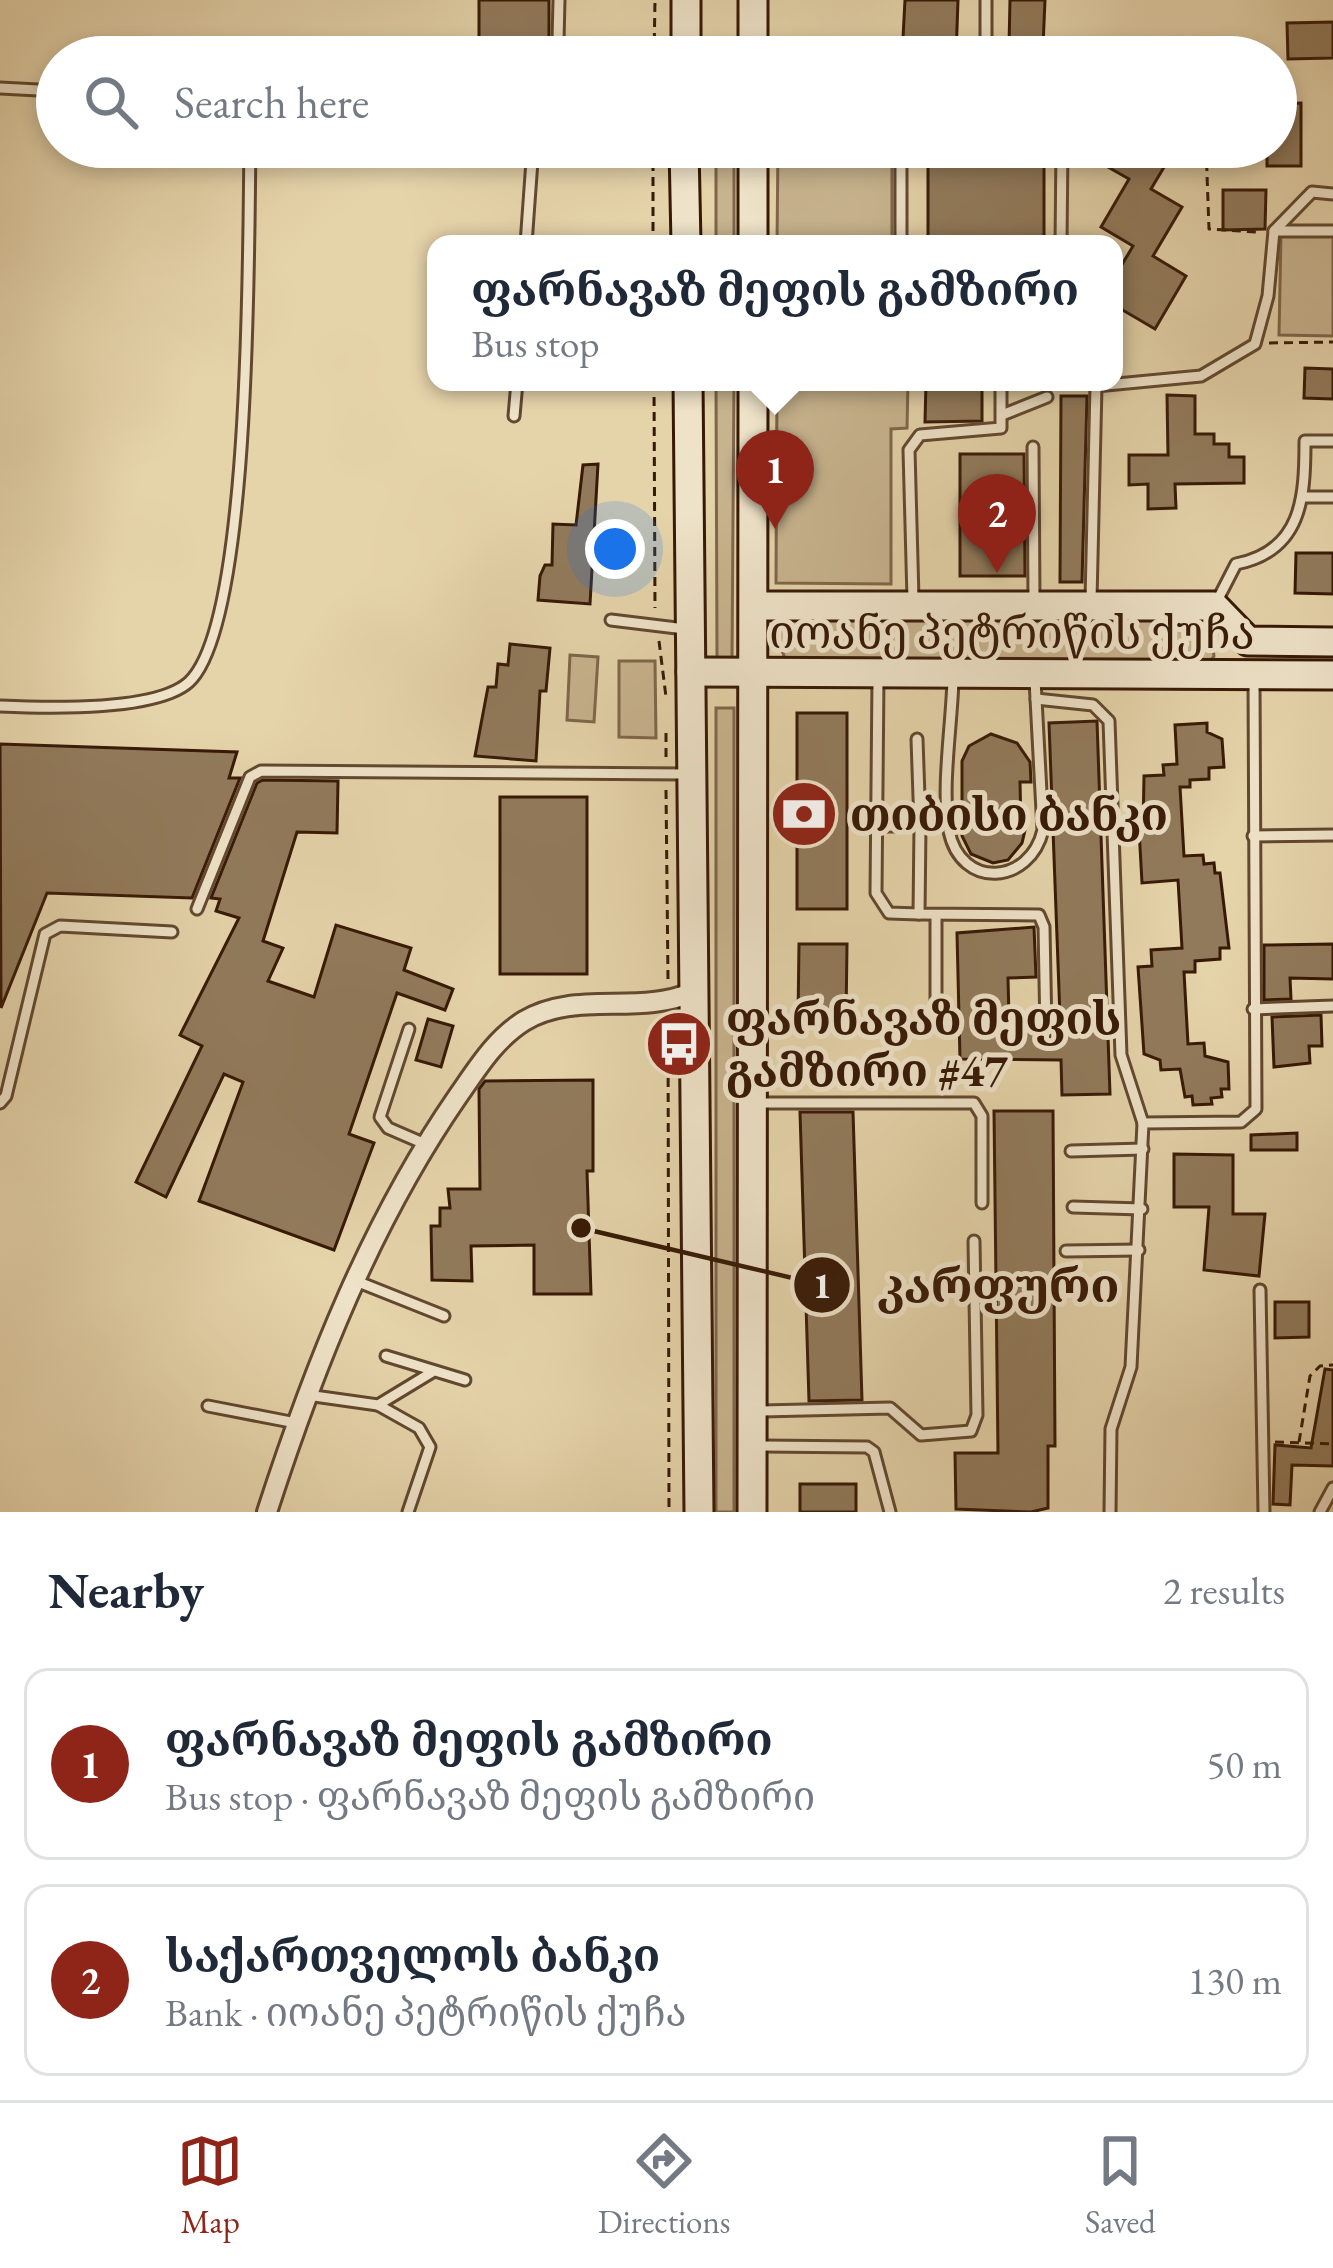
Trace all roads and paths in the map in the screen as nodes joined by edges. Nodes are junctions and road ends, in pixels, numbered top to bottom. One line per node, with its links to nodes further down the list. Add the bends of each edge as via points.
1 (559, 0): 6 (lane)
2 (655, 0): 7 (path)
3 (686, 0): 8 (main road)
4 (753, 0): 9 (main road)
5 (986, 0): 10 (lane)
6 (558, 36)
7 (654, 36)
8 (686, 36)
9 (753, 36)
10 (986, 36)
11 (0, 88): 12 (lane)
12 (36, 90)
13 (250, 168): 63 (lane, via 233,539 193,680 169,695)
14 (531, 168): 24 (lane)
15 (652, 168): 25 (path)
16 (685, 168): 26 (main road)
17 (753, 168): 27 (main road)
18 (901, 168): 28 (lane)
19 (1062, 168): 29 (lane)
20 (1207, 168): 22 (path, via 1209,229)
21 (1333, 194): 22 (lane, via 1312,192)
22 (1274, 231): 23 (lane); 31 (lane)
23 (1333, 231)
24 (527, 235)
25 (653, 235)
26 (686, 235)
27 (753, 235)
28 (901, 235)
29 (1061, 235)
30 (1333, 342): 31 (path)
31 (1255, 344): 32 (lane, via 1201,376)
32 (1123, 383)
33 (516, 391): 41 (lane)
34 (654, 391): 52 (path)
35 (688, 391): 53 (main road)
36 (753, 391): 49 (main road)
37 (1001, 391): 40 (lane)
38 (1096, 391): 48 (lane)
39 (1047, 398): 40 (lane)
40 (1002, 415): 46 (lane, via 998,430 920,436 909,450)
41 (514, 416)
42 (1333, 441): 44 (lane, via 1305,441)
43 (1033, 447): 47 (lane)
44 (1305, 497): 45 (lane); 50 (lane, via 1278,548 1236,564)
45 (1333, 497)
46 (913, 605): 47 (main road, იოანე პეტრიწის ქუჩა); 49 (main road, იოანე პეტრიწის ქუჩა)
47 (1034, 605): 48 (main road, იოანე პეტრიწის ქუჩა)
48 (1091, 606): 50 (main road, იოანე პეტრიწის ქუჩა)
49 (754, 607): 56 (main road)
50 (1221, 616): 54 (main road, იოანე პეტრიწის ქუჩა, via 1248,640); 59 (main road, via 1229,655)
51 (611, 620): 52 (lane)
52 (656, 626): 53 (lane); 64 (path)
53 (691, 630): 55 (main road)
54 (1333, 642)
55 (691, 672): 56 (main road, იოანე პეტრიწის ქუჩა); 67 (main road)
56 (753, 673): 57 (main road, იოანე პეტრიწის ქუჩა); 83 (main road)
57 (878, 673): 58 (main road, იოანე პეტრიწის ქუჩა); 68 (lane)
58 (953, 673): 62 (main road, იოანე პეტრიწის ქუჩა); 62 (lane, via 948,827 958,856 985,874 1021,868 1039,848)
59 (1212, 674): 60 (main road, იოანე პეტრიწის ქუჩა); 62 (main road, იოანე პეტრიწის ქუჩა)
60 (1253, 675): 61 (main road, იოანე პეტრიწის ქუჩა); 71 (lane)
61 (1333, 675)
62 (1035, 687): 84 (lane, via 1093,705 1109,721 1121,1055)
63 (0, 706)
64 (666, 706)
65 (666, 728): 67 (path)
66 (917, 740): 69 (lane)
67 (678, 773): 72 (lane, via 261,771 250,777); 76 (main road); 76 (path)
68 (877, 826): 69 (lane); 73 (lane, via 878,903 889,914)
69 (920, 826): 73 (lane)
70 (1333, 835): 71 (lane)
71 (1253, 836): 78 (lane)
72 (197, 909)
73 (920, 914): 74 (lane)
74 (936, 915): 79 (lane); 81 (lane, via 1039,915)
75 (172, 932): 82 (lane, via 60,926 45,934)
76 (681, 998): 85 (street, via 556,1006 522,1022 490,1050); 113 (path); 114 (main road)
77 (1333, 1006): 78 (lane)
78 (1253, 1009): 84 (lane, via 1252,1118)
79 (936, 1011)
80 (409, 1029): 85 (lane, via 380,1117)
81 (1046, 1032)
82 (0, 1103)
83 (752, 1103): 88 (lane, via 974,1103 982,1116); 104 (main road)
84 (1143, 1123): 86 (lane)
85 (425, 1144): 94 (street)
86 (1143, 1148): 87 (lane); 90 (lane)
87 (1071, 1151)
88 (982, 1203)
89 (1073, 1208): 90 (lane)
90 (1142, 1209): 92 (lane)
91 (974, 1240): 104 (lane, via 971,1431 921,1436 890,1408)
92 (1138, 1250): 93 (lane); 117 (lane, via 1132,1367 1111,1429)
93 (1066, 1251)
94 (356, 1281): 96 (lane); 101 (street)
95 (1260, 1290): 106 (lane)
96 (444, 1316)
97 (386, 1356): 99 (lane)
98 (1333, 1365): 107 (path, via 1310,1376)
99 (434, 1371): 100 (lane); 102 (lane)
100 (465, 1380)
101 (307, 1394): 102 (lane); 105 (street)
102 (378, 1405): 112 (lane, via 419,1428 430,1447)
103 (208, 1406): 105 (lane)
104 (752, 1411): 109 (main road)
105 (296, 1423): 111 (street)
106 (1263, 1442): 107 (path); 118 (lane)
107 (1299, 1442): 108 (path)
108 (1333, 1444)
109 (752, 1446): 115 (main road); 116 (lane, via 868,1447)
110 (1333, 1488): 119 (lane)
111 (268, 1512)
112 (408, 1512)
113 (669, 1512)
114 (699, 1512)
115 (752, 1512)
116 (890, 1512)
117 (1110, 1512)
118 (1264, 1512)
119 (1320, 1512)

